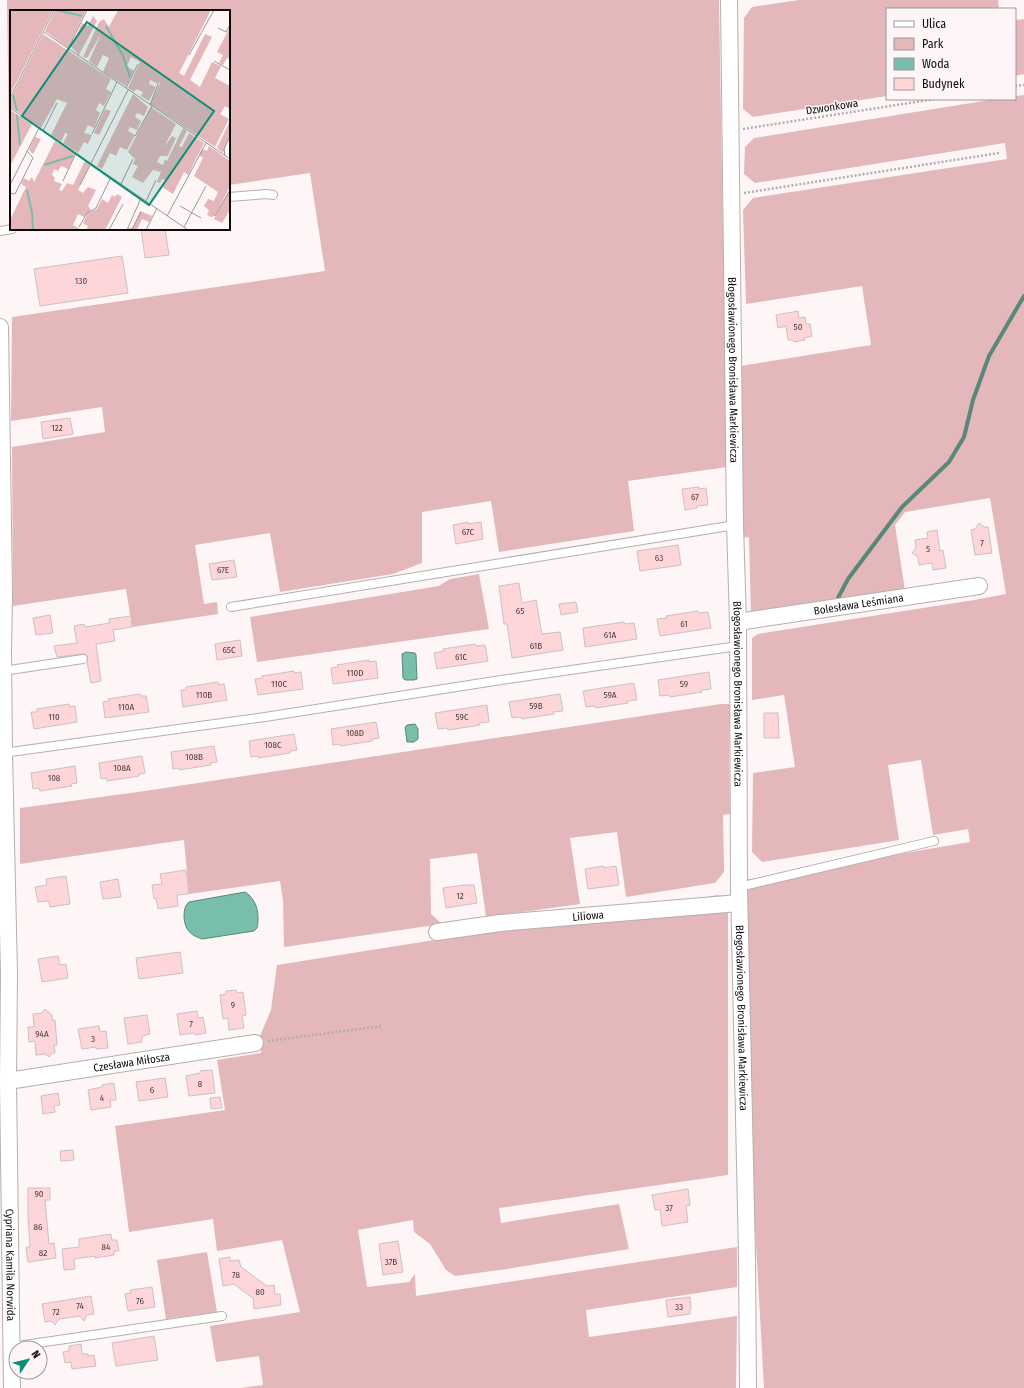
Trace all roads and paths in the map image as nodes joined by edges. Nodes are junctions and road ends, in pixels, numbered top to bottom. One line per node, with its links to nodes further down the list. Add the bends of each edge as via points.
1 (730, 0): 3 (street, Błogosławionego Bronisława Markiewicza)
2 (929, 100): 3 (path, Dzwonkowa)
3 (731, 131): 6 (street, Błogosławionego Bronisława Markiewicza)
4 (999, 153): 6 (path)
5 (273, 195): 7 (lane)
6 (732, 195): 11 (street, Błogosławionego Bronisława Markiewicza)
7 (230, 198)
8 (10, 229): 9 (lane)
9 (0, 231)
10 (0, 327): 13 (street, Cypriana Kamila Norwida)
11 (735, 525): 14 (lane); 15 (street, Błogosławionego Bronisława Markiewicza)
12 (979, 586): 15 (street, Bolesława Leśmiana)
13 (2, 594): 18 (street, Cypriana Kamila Norwida)
14 (230, 606)
15 (738, 622): 16 (street, Błogosławionego Bronisława Markiewicza)
16 (738, 646): 19 (lane, via 265,717); 21 (street, Błogosławionego Bronisława Markiewicza)
17 (83, 659): 18 (lane)
18 (4, 671): 19 (street, Cypriana Kamila Norwida)
19 (2, 753): 23 (street, Cypriana Kamila Norwida)
20 (934, 841): 21 (lane)
21 (739, 895): 22 (street, Liliowa); 31 (street, Błogosławionego Bronisława Markiewicza)
22 (437, 932)
23 (4, 975): 26 (street, Cypriana Kamila Norwida)
24 (382, 1026): 25 (path)
25 (255, 1043): 26 (street, Czesława Miłosza)
26 (8, 1081): 27 (street, Cypriana Kamila Norwida)
27 (5, 1298): 29 (street, Cypriana Kamila Norwida)
28 (222, 1316): 30 (lane)
29 (10, 1340)
30 (48, 1342)
31 (748, 1388)

